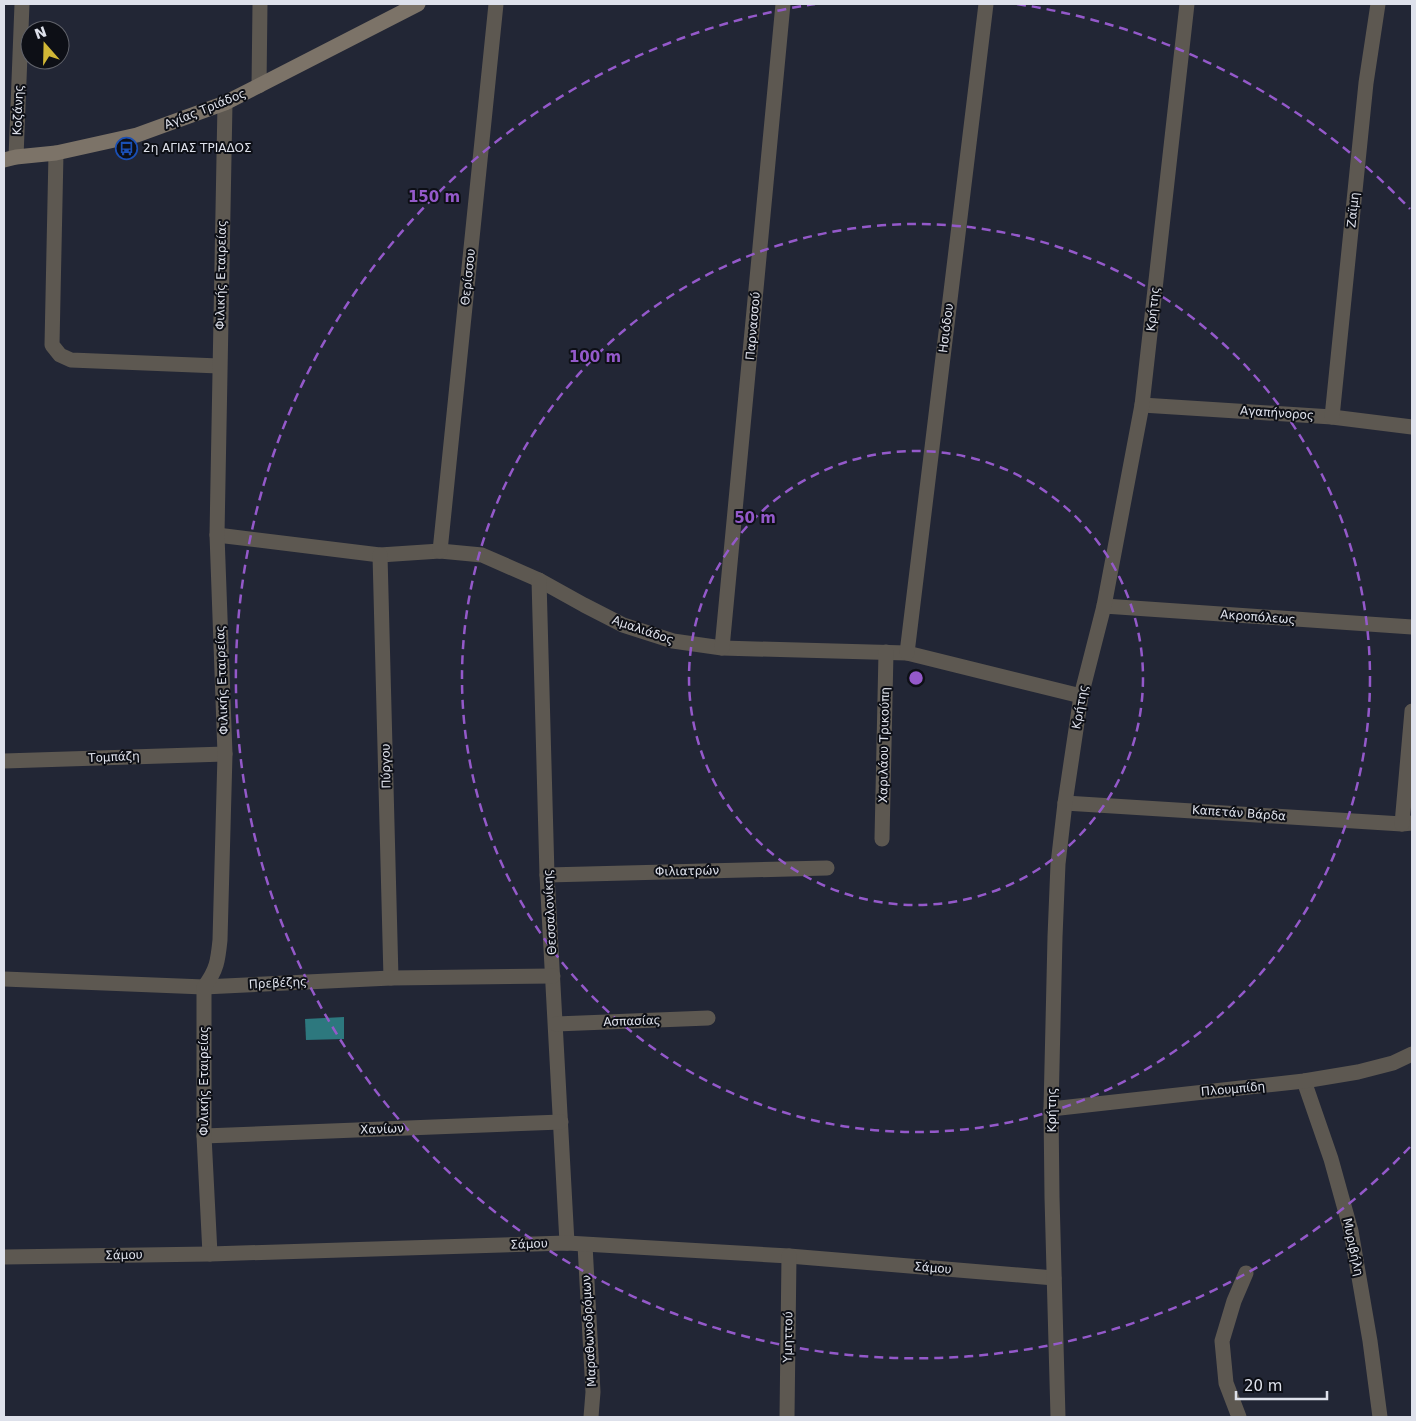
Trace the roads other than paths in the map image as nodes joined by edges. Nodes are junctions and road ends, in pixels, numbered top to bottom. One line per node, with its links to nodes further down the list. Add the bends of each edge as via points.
1 (22, 4): 12 (street, Κοζάνης)
2 (260, 4): 9 (street)
3 (418, 4): 9 (street, Αγίας Τριάδος)
4 (496, 4): 18 (street, Θερίσσου)
5 (783, 4): 23 (street, Παρνασσού)
6 (986, 4): 25 (street, Ησιόδου)
7 (1187, 4): 14 (street, Κρήτης)
8 (1378, 4): 15 (street, Ζαϊμη, via 1366,83)
9 (259, 86): 10 (street, Αγίας Τριάδος)
10 (225, 103): 11 (street, Αγίας Τριάδος, via 137,135); 13 (street, Φιλικής Εταιρείας)
11 (56, 153): 12 (street, Αγίας Τριάδος); 13 (street, via 52,345 60,355 70,360)
12 (10, 158)
13 (219, 366): 17 (street, Φιλικής Εταιρείας)
14 (1142, 405): 15 (street, Αγαπήνορος); 21 (street, Κρήτης)
15 (1332, 417): 16 (street, Αγαπήνορος)
16 (1412, 427)
17 (217, 535): 19 (street, Αμαλιάδος); 28 (street, Φιλικής Εταιρείας)
18 (440, 551): 19 (street, Αμαλιάδος); 20 (street, Αμαλιάδος, via 482,555)
19 (380, 555): 36 (street, Πύργου)
20 (539, 580): 23 (street, Αμαλιάδος, via 623,625 673,642); 34 (street, Θεσσαλονίκης)
21 (1104, 606): 22 (street, Ακροπόλεως); 26 (street, Κρήτης)
22 (1412, 627)
23 (722, 648): 24 (street, Αμαλιάδος)
24 (886, 652): 25 (street, Αμαλιάδος); 32 (street, Χαριλάου Τρικούπη)
25 (907, 653): 26 (street, Αμαλιάδος)
26 (1081, 696): 30 (street, Κρήτης)
27 (1412, 712): 31 (street)
28 (225, 754): 29 (street, Τομπάζη); 38 (street, Φιλικής Εταιρείας, via 220,940 218,960)
29 (4, 761)
30 (1065, 803): 31 (street, Καπετάν Βάρδα); 43 (street, Κρήτης, via 1054,937)
31 (1407, 823)
32 (882, 838)
33 (827, 868): 34 (street, Φιλιατρών)
34 (548, 875): 35 (street, Θεσσαλονίκης)
35 (553, 976): 36 (street, Πρεβέζης); 40 (street, Θεσσαλονίκης)
36 (391, 978): 38 (street, Πρεβέζης)
37 (4, 979): 38 (street, Πρεβέζης)
38 (204, 987): 45 (street, Φιλικής Εταιρείας)
39 (708, 1018): 40 (street, Ασπασίας)
40 (556, 1024): 44 (street, Θεσσαλονίκης)
41 (1412, 1054): 42 (street, Πλουμπίδη, via 1393,1063 1358,1072)
42 (1304, 1081): 43 (street, Πλουμπίδη); 57 (street, Μυριβήλη, via 1351,1231)
43 (1051, 1109): 52 (street, Κρήτης)
44 (561, 1122): 45 (street, Χανίων); 46 (street, Θεσσαλονίκης)
45 (204, 1136): 48 (street, Φιλικής Εταιρείας)
46 (567, 1243): 47 (street, Σάμου); 48 (street, Σάμου)
47 (585, 1245): 50 (street, Σάμου); 53 (street, Μαραθωνοδρόμων)
48 (210, 1254): 49 (street, Σάμου)
49 (4, 1256)
50 (789, 1256): 52 (street, Σάμου); 54 (street, Υμηττού)
51 (1246, 1274): 56 (street, via 1222,1341 1226,1383)
52 (1054, 1278): 55 (street, Κρήτης)
53 (591, 1417)
54 (787, 1417)
55 (1058, 1417)
56 (1238, 1417)
57 (1380, 1417)

